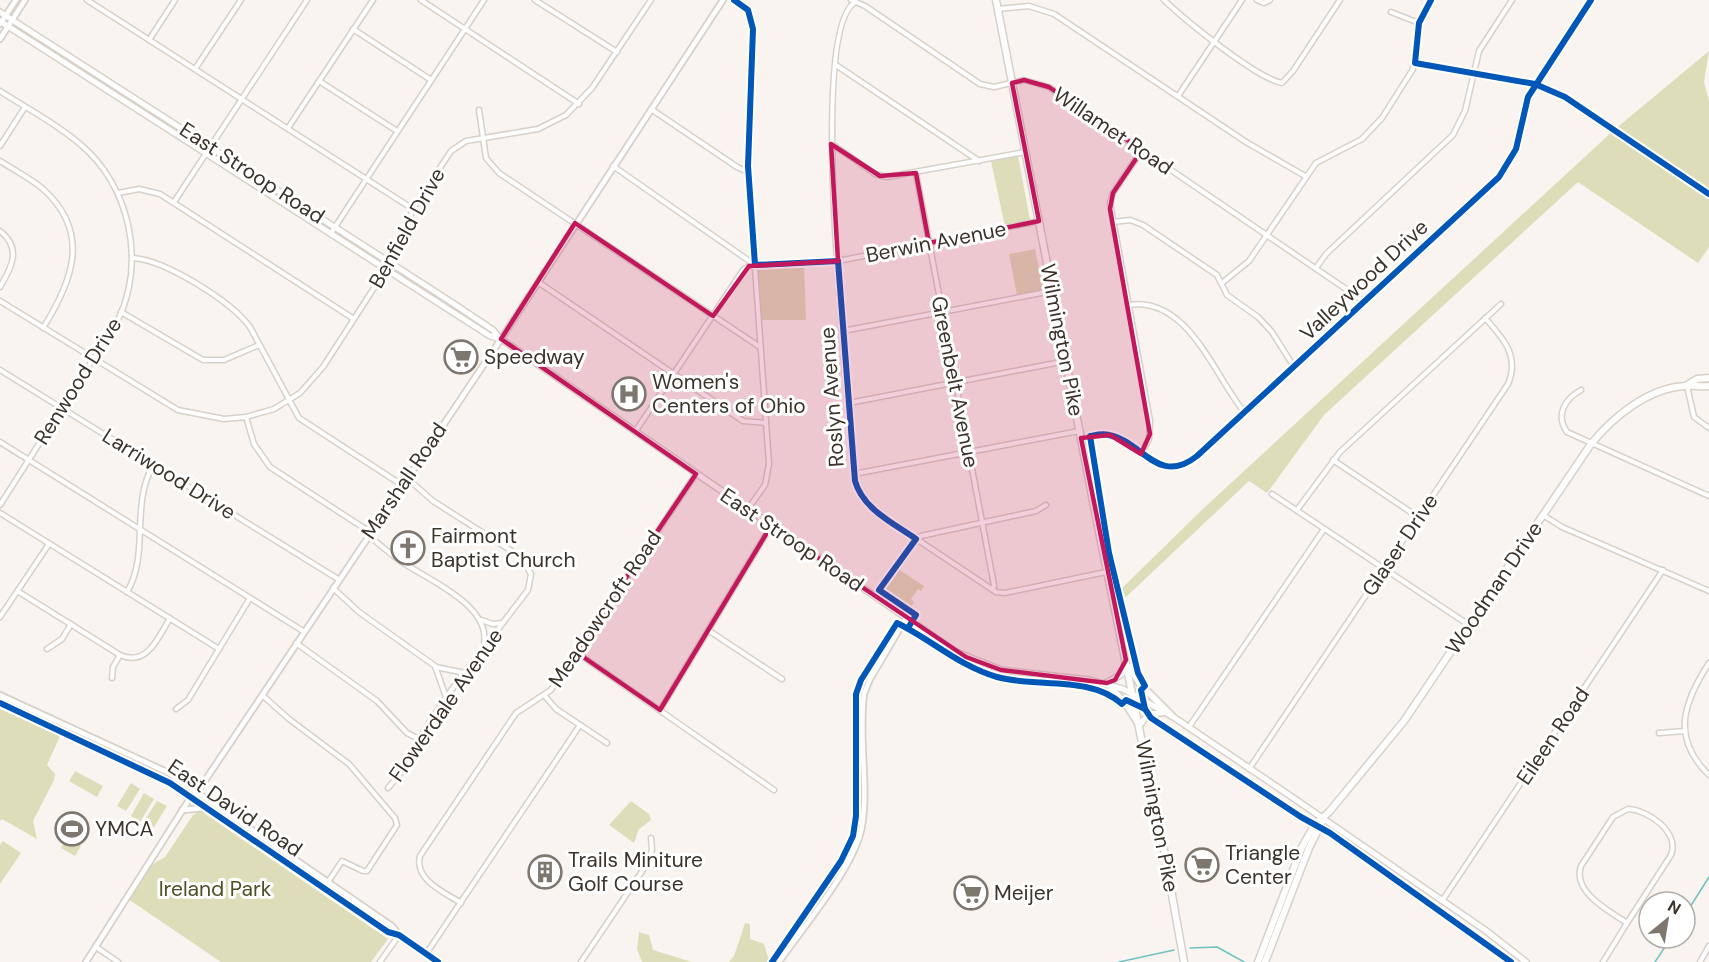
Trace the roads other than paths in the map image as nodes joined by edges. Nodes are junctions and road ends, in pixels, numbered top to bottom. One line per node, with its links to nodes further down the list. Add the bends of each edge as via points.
1 (16, 0): 27 (street)
2 (25, 0): 28 (street)
3 (175, 0): 35 (street)
4 (241, 0): 40 (street)
5 (307, 0): 48 (street)
6 (373, 0): 32 (street)
7 (421, 0): 33 (street)
8 (484, 0): 33 (street)
9 (535, 0): 37 (street)
10 (642, 0): 23 (street)
11 (723, 0): 51 (street, Marshall Road)
12 (734, 0): 66 (street, via 748,10 753,29)
13 (996, 0): 25 (main road, Wilmington Pike)
14 (1164, 0): 36 (street)
15 (1242, 0): 36 (street)
16 (1257, 0): 17 (street)
17 (1270, 0)
18 (1340, 0): 36 (street, via 1282,83)
19 (1431, 0): 30 (street)
20 (1512, 0): 41 (street, via 1483,44)
21 (1591, 0): 45 (street, Valleywood Drive)
22 (90, 1): 35 (street)
23 (650, 2): 37 (street, Benfield Drive)
24 (852, 2): 39 (street, Roslyn Avenue, via 841,22); 44 (street, Willamet Road, via 865,6 980,84 994,87)
25 (998, 9): 44 (main road, Wilmington Pike); 47 (street, via 1029,6 1054,14)
26 (1391, 12): 30 (street)
27 (3, 13): 28 (main road, East Stroop Road); 29 (street)
28 (12, 20): 31 (street); 59 (main road, East Stroop Road)
29 (0, 22): 31 (main road, East Stroop Road)
30 (1419, 23): 38 (street)
31 (8, 26): 34 (street); 62 (main road, East Stroop Road)
32 (353, 29): 42 (street); 43 (street)
33 (466, 29): 42 (street); 49 (street)
34 (0, 39)
35 (149, 40): 40 (street)
36 (1215, 42): 47 (street)
37 (616, 52): 49 (street, Benfield Drive)
38 (1415, 63): 41 (street); 68 (street, via 1408,80 1374,128 1356,143 1320,159)
39 (836, 65): 57 (street, Roslyn Avenue); 64 (street)
40 (195, 69): 48 (street)
41 (1474, 74): 45 (street); 85 (street, via 1466,111 1453,135 1326,254)
42 (431, 80): 55 (street)
43 (319, 81): 54 (street); 55 (street)
44 (1012, 83): 60 (street, Willamet Road, via 1024,80 1049,87); 61 (main road, Wilmington Pike)
45 (1535, 84): 53 (street); 91 (street, Valleywood Drive, via 1516,149 1499,177)
46 (0, 91): 50 (street, Renwood Drive)
47 (1178, 96): 68 (street)
48 (242, 99): 54 (street); 59 (street)
49 (579, 104): 56 (street, Benfield Drive, via 544,127)
50 (25, 107): 58 (street); 70 (street, Renwood Drive, via 89,152)
51 (651, 109): 65 (street, Marshall Road); 66 (street)
52 (479, 110): 56 (street)
53 (1587, 112)
54 (288, 128): 69 (street)
55 (397, 131): 69 (street)
56 (482, 138): 72 (street, Benfield Drive, via 466,141 452,151); 75 (street, via 492,168)
57 (831, 144): 67 (street, via 880,176); 82 (street, Roslyn Avenue)
58 (0, 146)
59 (211, 146): 62 (street); 76 (main road, East Stroop Road)
60 (1142, 150): 74 (street, via 1113,193); 79 (street, Willamet Road)
61 (1026, 152): 64 (street); 73 (main road, Wilmington Pike)
62 (207, 153): 71 (street); 78 (main road, East Stroop Road)
63 (0, 161): 99 (street, via 50,196 71,237 73,256 68,284)
64 (979, 161): 67 (street)
65 (613, 166): 75 (street, Marshall Road); 83 (street)
66 (748, 172): 83 (street)
67 (916, 173): 80 (street, Greenbelt Avenue)
68 (1305, 176): 79 (street)
69 (366, 179): 72 (street); 76 (street)
70 (118, 193): 71 (street, via 145,189); 81 (street, Renwood Drive, via 130,233)
71 (174, 202): 98 (street)
72 (413, 209): 84 (street, Benfield Drive)
73 (1039, 221): 80 (street, Berwin Avenue); 89 (main road, Wilmington Pike)
74 (1113, 222): 87 (street, via 1130,220 1143,225 1217,275); 93 (street)
75 (575, 224): 86 (street, Marshall Road); 96 (street)
76 (334, 226): 78 (street); 84 (main road, East Stroop Road)
77 (0, 231): 88 (street, via 9,239 14,256)
78 (331, 233): 84 (main road, East Stroop Road)
79 (1267, 235): 85 (street, Willamet Road); 87 (street, via 1245,266)
80 (929, 243): 82 (street, Berwin Avenue); 95 (street, Greenbelt Avenue)
81 (132, 258): 94 (street, Renwood Drive); 102 (street, via 165,266 233,309 250,327)
82 (838, 261): 83 (street, Berwin Avenue); 100 (street, Roslyn Avenue)
83 (755, 265): 96 (street, via 743,270); 103 (street)
84 (389, 266): 98 (street, Benfield Drive); 101 (main road, East Stroop Road, via 490,336)
85 (1316, 268): 91 (street, Willamet Road)
86 (538, 282): 101 (street, Marshall Road); 108 (street)
87 (1222, 283): 106 (street, via 1227,295 1266,324)
88 (0, 287)
89 (1052, 291): 95 (street); 105 (main road, Wilmington Pike)
90 (0, 301): 99 (street, Benfield Drive)
91 (1365, 302): 106 (street, Valleywood Drive)
92 (1501, 304): 97 (street)
93 (1128, 305): 117 (street, via 1153,305 1180,324 1209,355); 126 (street, via 1150,422 1150,434)
94 (121, 312): 102 (street, via 203,360 224,360); 104 (street, Renwood Drive)
95 (942, 313): 100 (street); 110 (street, Greenbelt Avenue)
96 (713, 316): 103 (street); 108 (street)
97 (1485, 318): 127 (street); 142 (street, Glaser Drive, via 1508,346 1511,377)
98 (354, 319): 114 (street, Benfield Drive, via 317,376)
99 (43, 328): 104 (street, Benfield Drive)
100 (843, 331): 115 (street, Roslyn Avenue)
101 (501, 339): 121 (main road, East Stroop Road); 132 (street, Marshall Road)
102 (259, 345): 114 (street)
103 (760, 348): 119 (street)
104 (93, 359): 116 (street, Renwood Drive); 118 (street, Benfield Drive, via 178,410 212,418)
105 (1066, 361): 110 (street); 122 (main road, Wilmington Pike)
106 (1294, 367): 117 (street, Valleywood Drive)
107 (0, 370): 116 (street, Larriwood Drive)
108 (674, 373): 119 (street, via 743,421); 121 (street)
109 (1709, 378): 111 (main road, Woodman Drive)
110 (955, 382): 115 (street); 125 (street, Greenbelt Avenue)
111 (1687, 385): 112 (main road, Woodman Drive); 120 (street, via 1694,417); 124 (main road, Woodman Drive, via 1661,392 1627,410)
112 (1709, 386)
113 (1581, 390): 124 (street, via 1567,402 1562,421 1568,432)
114 (288, 401): 118 (street, Benfield Drive); 133 (street, via 304,423)
115 (849, 403): 131 (street, Roslyn Avenue)
116 (62, 408): 128 (street, Renwood Drive); 129 (street, Larriwood Drive)
117 (1245, 413): 126 (street, Valleywood Drive, via 1187,463 1168,467)
118 (246, 417): 147 (street, via 254,444 270,466)
119 (766, 423): 138 (street, via 768,475)
120 (1709, 428)
121 (634, 432): 130 (main road, East Stroop Road)
122 (1080, 434): 125 (street, Valleywood Drive); 126 (street, Valleywood Drive, via 1110,435); 152 (main road, Wilmington Pike)
123 (0, 442): 128 (street)
124 (1591, 444): 135 (street); 141 (main road, Woodman Drive)
125 (969, 452): 131 (street, Valleywood Drive); 143 (street, Greenbelt Avenue)
126 (1141, 454)
127 (1333, 459): 139 (street); 142 (street)
128 (28, 460): 136 (street, Renwood Drive); 145 (street)
129 (153, 465): 145 (street, via 142,489); 153 (street, Larriwood Drive)
130 (696, 474): 138 (main road, East Stroop Road); 174 (street, Meadowcroft Road)
131 (854, 474): 148 (street, Roslyn Avenue, via 857,490 865,501)
132 (407, 477): 133 (street, Marshall Road); 165 (street, Flowerdale Avenue, via 433,501 507,546 528,566 528,590)
133 (402, 485): 147 (street, Marshall Road)
134 (1272, 494): 139 (street)
135 (1709, 496)
136 (0, 505)
137 (1046, 505): 143 (street, via 1036,511)
138 (748, 510): 144 (main road, East Stroop Road)
139 (1297, 510): 146 (street)
140 (0, 513): 149 (street)
141 (1543, 515): 151 (street); 167 (main road, Woodman Drive)
142 (1418, 517): 150 (street, Glaser Drive)
143 (982, 522): 148 (street, via 927,533); 155 (street, Greenbelt Avenue)
144 (771, 526): 159 (main road, East Stroop Road); 168 (street)
145 (139, 528): 158 (street, via 136,573); 160 (street)
146 (1324, 529): 150 (street); 197 (street)
147 (369, 533): 153 (street, Marshall Road); 164 (street, via 402,562 456,596)
148 (916, 539): 155 (street, Roslyn Avenue); 159 (street)
149 (49, 543): 156 (street); 158 (street)
150 (1384, 568): 167 (street); 202 (street, Glaser Drive)
151 (1663, 570): 157 (street); 214 (street, Eileen Road)
152 (1107, 572): 155 (street, via 1005,593); 176 (main road, Wilmington Pike)
153 (338, 579): 154 (street, Marshall Road)
154 (332, 588): 169 (street, Marshall Road); 178 (street)
155 (993, 590)
156 (19, 591): 161 (street); 166 (street)
157 (1709, 591)
158 (128, 592): 162 (street)
159 (875, 596): 163 (main road, East Stroop Road)
160 (250, 598): 169 (street); 171 (street)
161 (0, 617)
162 (170, 618): 171 (street); 175 (street, via 146,654 132,659)
163 (906, 618): 182 (main road, East Stroop Road, via 956,652 990,667); 226 (street, via 864,694 863,811 857,843)
164 (480, 620): 165 (street); 173 (street, via 485,637)
165 (504, 622): 173 (street, Flowerdale Avenue)
166 (71, 624): 172 (street, via 62,639); 175 (street)
167 (1469, 625): 210 (main road, Woodman Drive, via 1386,746)
168 (708, 630): 181 (street); 191 (street)
169 (303, 631): 170 (street, Marshall Road)
170 (296, 643): 183 (street, Marshall Road); 200 (street, via 377,701 407,733)
171 (219, 649): 190 (street, via 188,700)
172 (47, 650)
173 (482, 650): 179 (street, Flowerdale Avenue)
174 (576, 652): 186 (street, Meadowcroft Road); 191 (street)
175 (120, 655): 180 (street)
176 (1126, 660): 182 (main road, via 1122,674); 185 (main road, Wilmington Pike); 194 (main road, via 1140,684)
177 (1709, 663): 198 (street, via 1688,700)
178 (435, 666): 179 (street); 187 (street)
179 (465, 673): 187 (street, Flowerdale Avenue)
180 (112, 678)
181 (782, 679)
182 (1107, 683): 185 (main road, East Stroop Road); 195 (main road)
183 (261, 694): 206 (street, Marshall Road); 212 (street, Flowerdale Avenue, via 349,764 397,825 374,863 363,871 342,861)
184 (0, 695): 189 (street, East David Road)
185 (1134, 695): 192 (main road, East Stroop Road); 195 (main road, Wilmington Pike)
186 (545, 696): 196 (street); 215 (street, Meadowcroft Road, via 516,713 420,856 425,878)
187 (446, 698): 200 (street, Flowerdale Avenue)
188 (0, 703): 193 (street, East David Road)
189 (30, 708): 193 (street); 206 (street, East David Road, via 153,764)
190 (176, 709)
191 (660, 710): 205 (street)
192 (1164, 713): 194 (main road, East Stroop Road); 195 (main road, via 1148,714)
193 (26, 715): 207 (street, East David Road, via 144,768)
194 (1172, 716): 197 (main road, East Stroop Road)
195 (1140, 725): 227 (main road, Wilmington Pike)
196 (580, 726): 201 (street); 215 (street)
197 (1189, 727): 202 (main road, East Stroop Road)
198 (1685, 731): 199 (street); 203 (street, via 1693,755)
199 (1659, 734)
200 (419, 739): 204 (street, Flowerdale Avenue, via 410,762)
201 (607, 743)
202 (1249, 769): 210 (main road, East Stroop Road)
203 (1709, 776)
204 (388, 788)
205 (774, 790)
206 (197, 791): 207 (street, Marshall Road); 212 (street, East David Road)
207 (192, 797): 208 (street, East David Road); 209 (street, Marshall Road)
208 (209, 809): 209 (street); 213 (street, East David Road)
209 (182, 810): 219 (street, Marshall Road)
210 (1323, 819): 214 (main road, East Stroop Road); 228 (main road, Woodman Drive, via 1315,824 1298,855); 229 (main road, Woodman Drive)
211 (651, 838): 225 (street, via 649,861)
212 (328, 882): 213 (street, Flowerdale Avenue); 217 (street, East David Road, via 392,926)
213 (324, 888): 217 (street, East David Road, via 388,932)
214 (1442, 901): 230 (main road, East Stroop Road)
215 (461, 903): 220 (street)
216 (1627, 923): 216 (street, via 1584,890 1579,875 1613,817 1628,809 1662,826 1674,844 1671,855); 231 (street)
217 (399, 935): 220 (street, East David Road); 223 (street)
218 (1709, 946): 232 (street)
219 (96, 947): 221 (street, Marshall Road); 222 (street)
220 (426, 954): 224 (street, East David Road)
221 (86, 962)
222 (118, 962)
223 (380, 962)
224 (438, 962)
225 (581, 962)
226 (779, 962)
227 (1184, 962)
228 (1258, 962)
229 (1265, 962)
230 (1526, 962)
231 (1602, 962)
232 (1700, 962)

